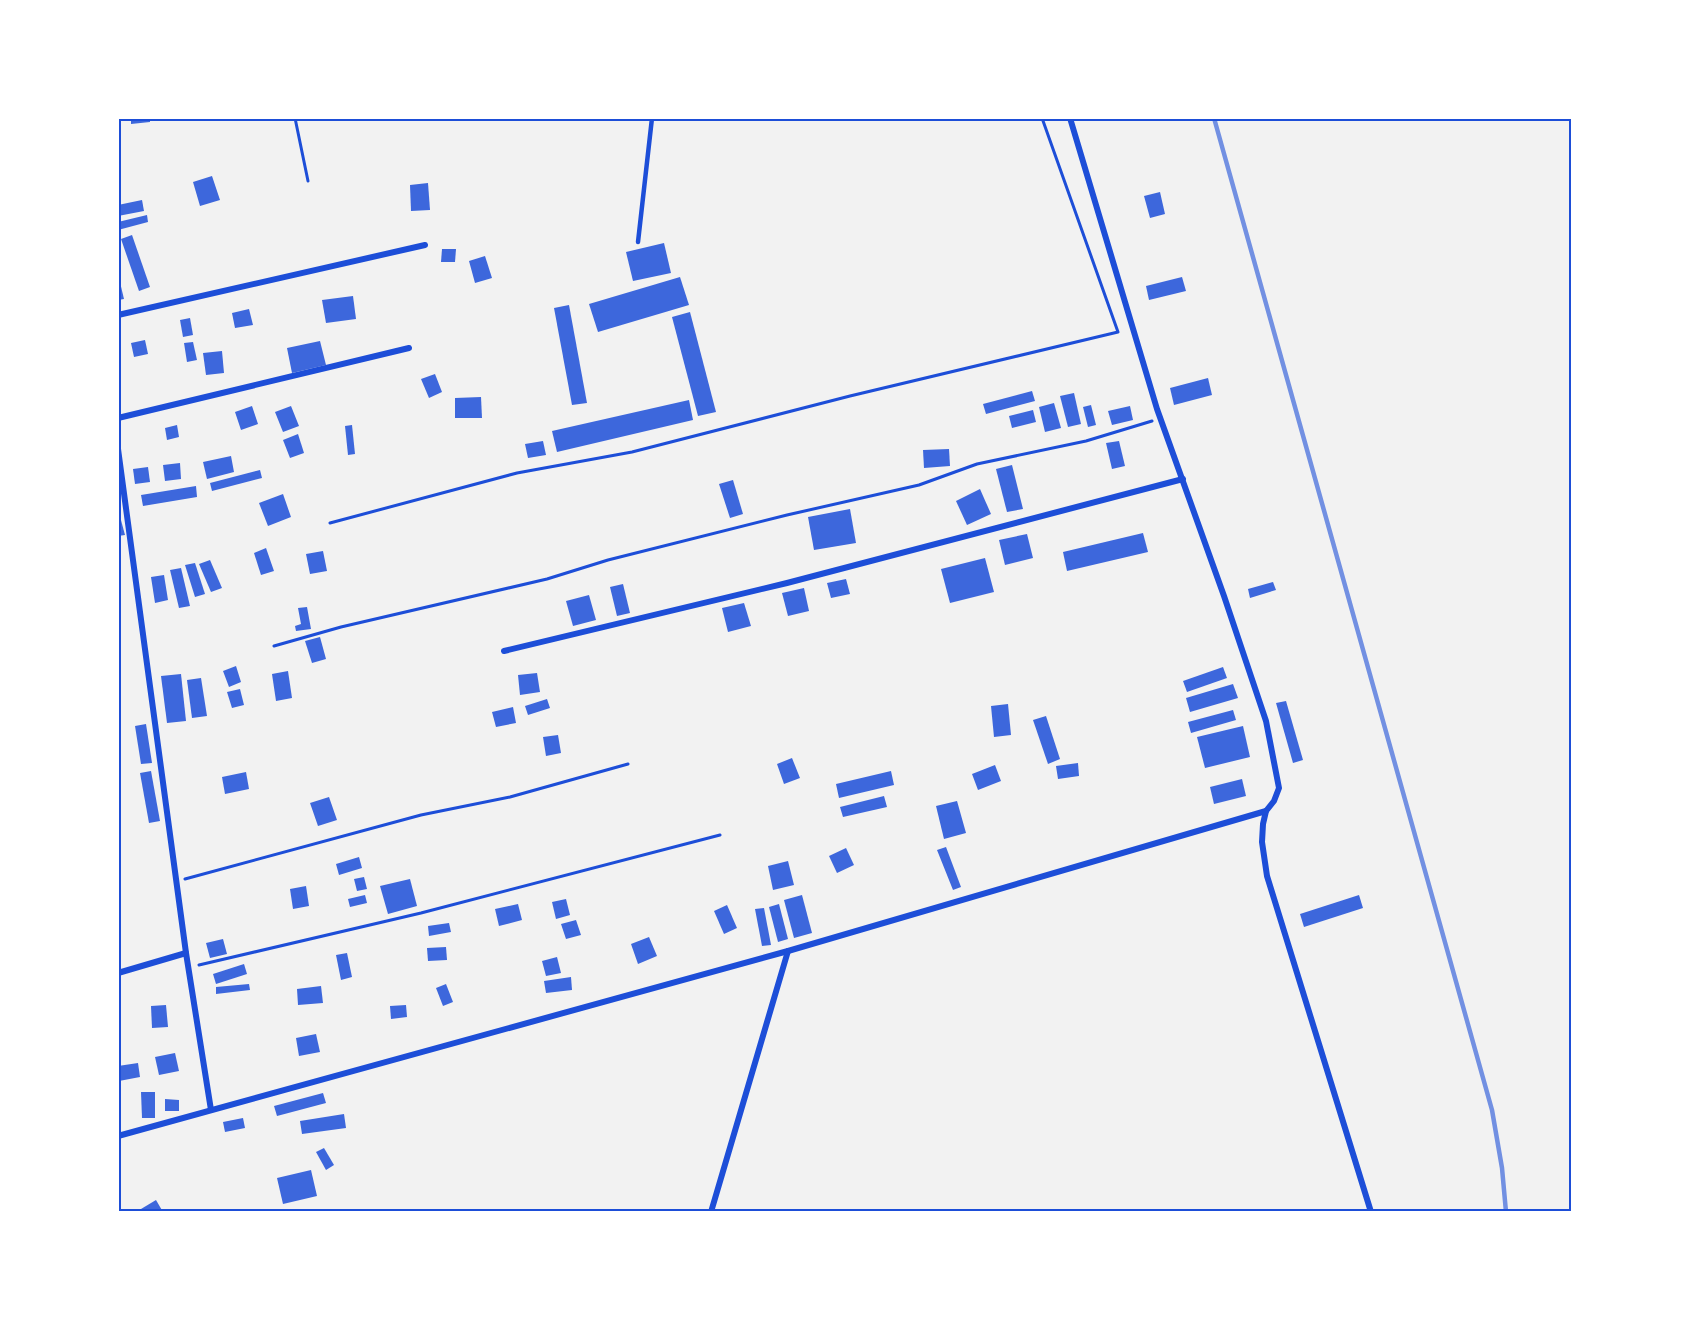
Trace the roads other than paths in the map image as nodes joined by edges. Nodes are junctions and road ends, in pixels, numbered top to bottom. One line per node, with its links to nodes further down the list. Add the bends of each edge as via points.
1 (652, 118): 3 (lane)
2 (1070, 118): 9 (street, via 1157,409)
3 (638, 242)
4 (425, 244): 5 (street)
5 (118, 315)
6 (409, 348): 7 (street)
7 (118, 418)
8 (118, 449): 13 (street)
9 (1182, 479): 10 (street, via 787,583); 11 (street, via 1266,722 1279,788)
10 (504, 651)
11 (1266, 811): 12 (street); 18 (street, via 1262,842 1269,885)
12 (788, 951): 15 (street); 17 (street)
13 (186, 953): 14 (street); 15 (street)
14 (118, 973)
15 (211, 1110): 16 (street)
16 (118, 1136)
17 (711, 1212)
18 (1371, 1212)

